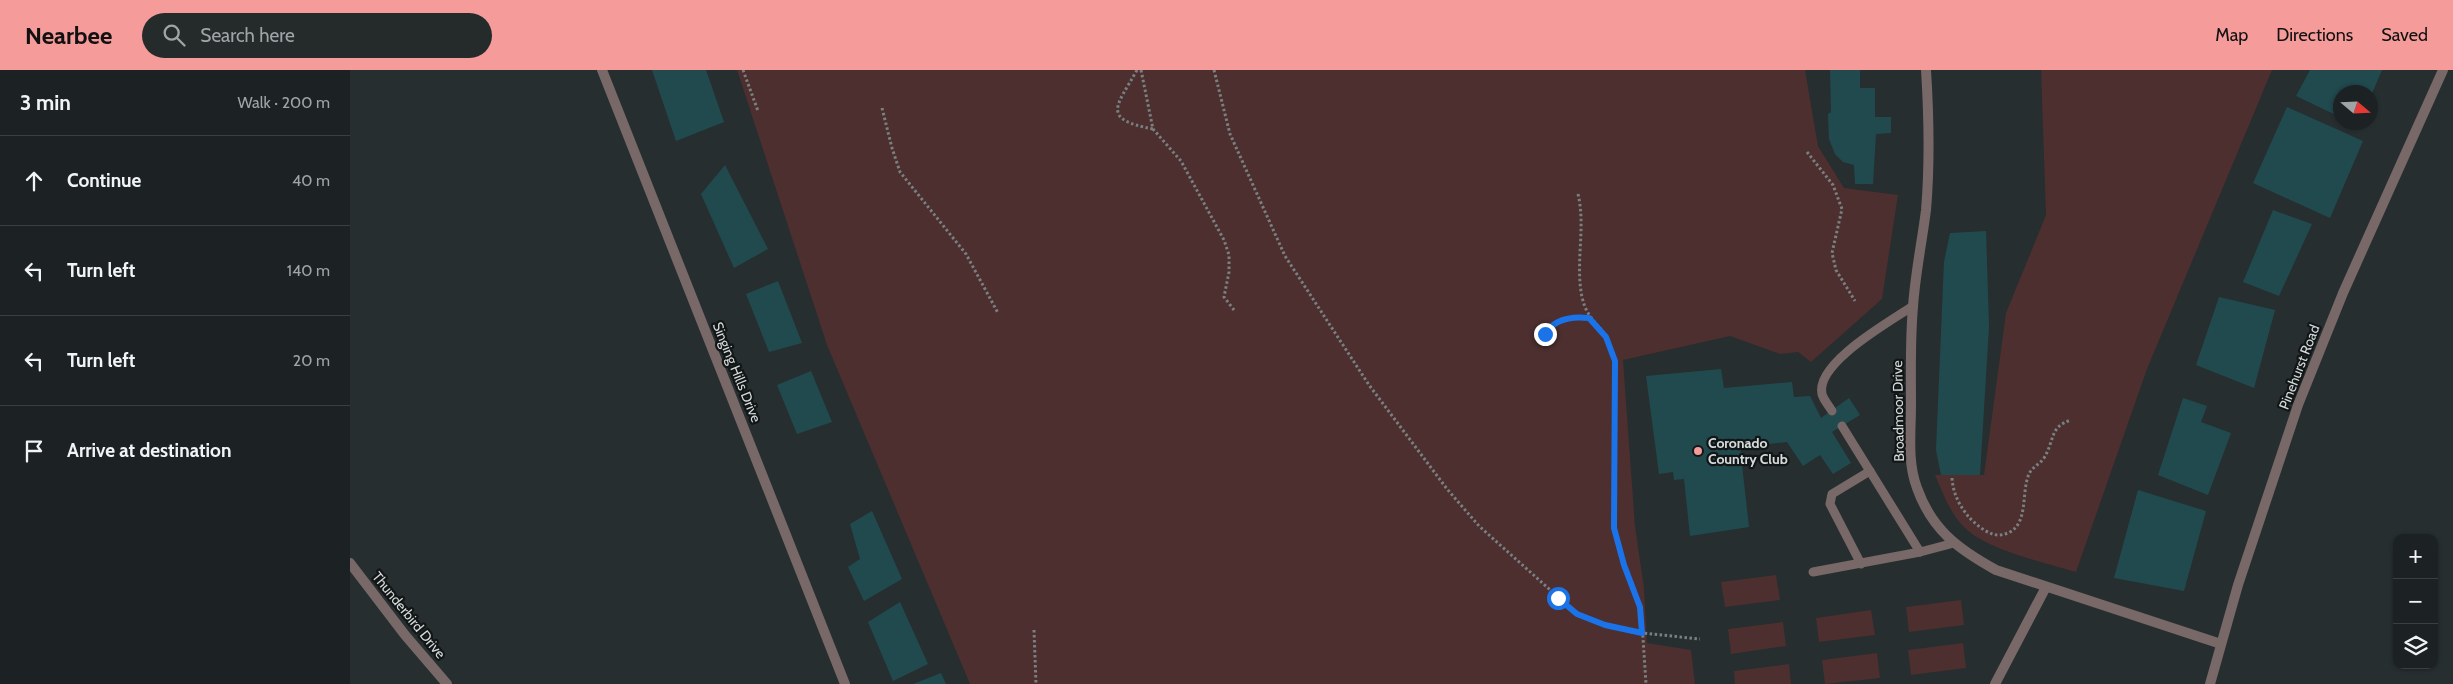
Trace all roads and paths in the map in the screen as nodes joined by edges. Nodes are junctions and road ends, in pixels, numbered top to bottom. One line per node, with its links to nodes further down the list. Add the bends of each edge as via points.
1 (602, 70): 35 (street, Singing Hills Drive)
2 (743, 70): 9 (path)
3 (1137, 70): 10 (path, via 1119,101 1118,114 1124,122)
4 (1141, 70): 10 (path)
5 (1214, 70): 31 (path, via 1230,134 1285,256 1369,385 1433,473 1479,526 1577,614 1605,625)
6 (1926, 70): 14 (street, Broadmoor Drive, via 1928,173)
7 (2443, 70): 33 (street, Pinehurst Road, via 2343,294 2301,397)
8 (882, 108): 16 (path, via 900,172 966,254)
9 (758, 111)
10 (1153, 129): 15 (path, via 1181,161 1224,240 1229,255 1229,272 1224,297)
11 (1807, 152): 13 (path, via 1833,185 1842,209 1832,253 1836,270)
12 (1578, 194): 17 (path, via 1581,208 1579,268 1582,298)
13 (1854, 301)
14 (1913, 306): 19 (lane, via 1834,364 1824,378 1822,394); 24 (street, Broadmoor Drive, via 1911,461 1920,495 1941,532)
15 (1234, 310)
16 (998, 314)
17 (1589, 318): 18 (path, via 1573,316 1561,320 1548,328); 31 (path, via 1606,337 1615,361 1614,528 1640,607)
18 (1545, 334)
19 (1832, 411)
20 (2071, 420): 23 (path, via 2060,424 2043,460 2028,474 2023,513 2016,528 2006,534 1996,535 1969,517 1958,502)
21 (1842, 426): 22 (lane)
22 (1870, 471): 25 (lane); 27 (lane, via 1832,494 1830,504)
23 (1952, 478)
24 (1954, 543): 25 (lane); 29 (street, Broadmoor Drive, via 1996,570)
25 (1920, 552): 27 (lane)
26 (350, 563): 34 (street, Thunderbird Drive)
27 (1861, 564): 28 (lane)
28 (1814, 572)
29 (2046, 587): 33 (street, Broadmoor Drive); 38 (street)
30 (1034, 630): 36 (path)
31 (1642, 633): 32 (path); 37 (path)
32 (1700, 639)
33 (2221, 644): 39 (street, Pinehurst Road)
34 (447, 684)
35 (845, 684)
36 (1036, 684)
37 (1646, 684)
38 (1995, 684)
39 (2210, 684)

